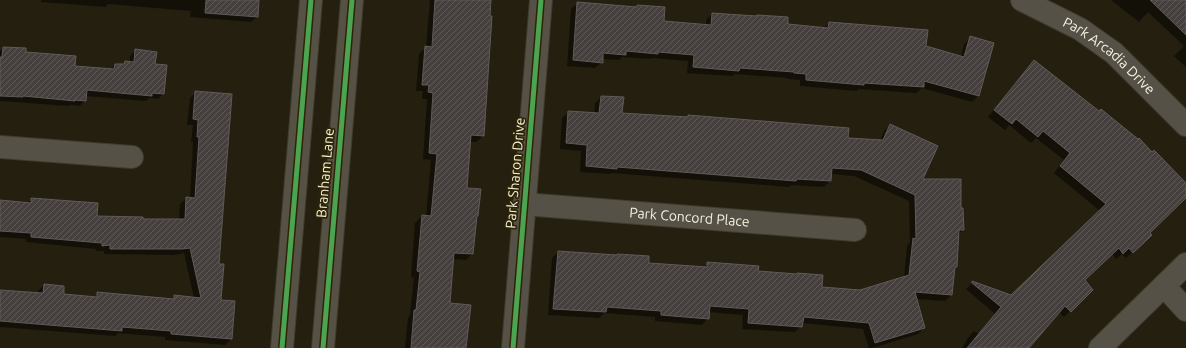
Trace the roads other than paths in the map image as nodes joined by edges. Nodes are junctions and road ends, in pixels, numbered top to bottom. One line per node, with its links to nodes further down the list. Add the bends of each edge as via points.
1 (311, 0): 13 (main road, Branham Lane)
2 (352, 0): 14 (main road, Branham Lane)
3 (541, 0): 8 (street, Park Sharon Drive)
4 (1022, 0): 5 (street, Park Arcadia Drive, via 1080,29 1114,53)
5 (1186, 125)
6 (0, 147): 7 (street)
7 (132, 158)
8 (524, 204): 9 (street, Park Concord Place); 15 (street, Park Sharon Drive)
9 (855, 230)
10 (1186, 264): 11 (street)
11 (1164, 286): 12 (street); 16 (street)
12 (1186, 310)
13 (282, 348)
14 (323, 348)
15 (513, 348)
16 (1100, 348)

